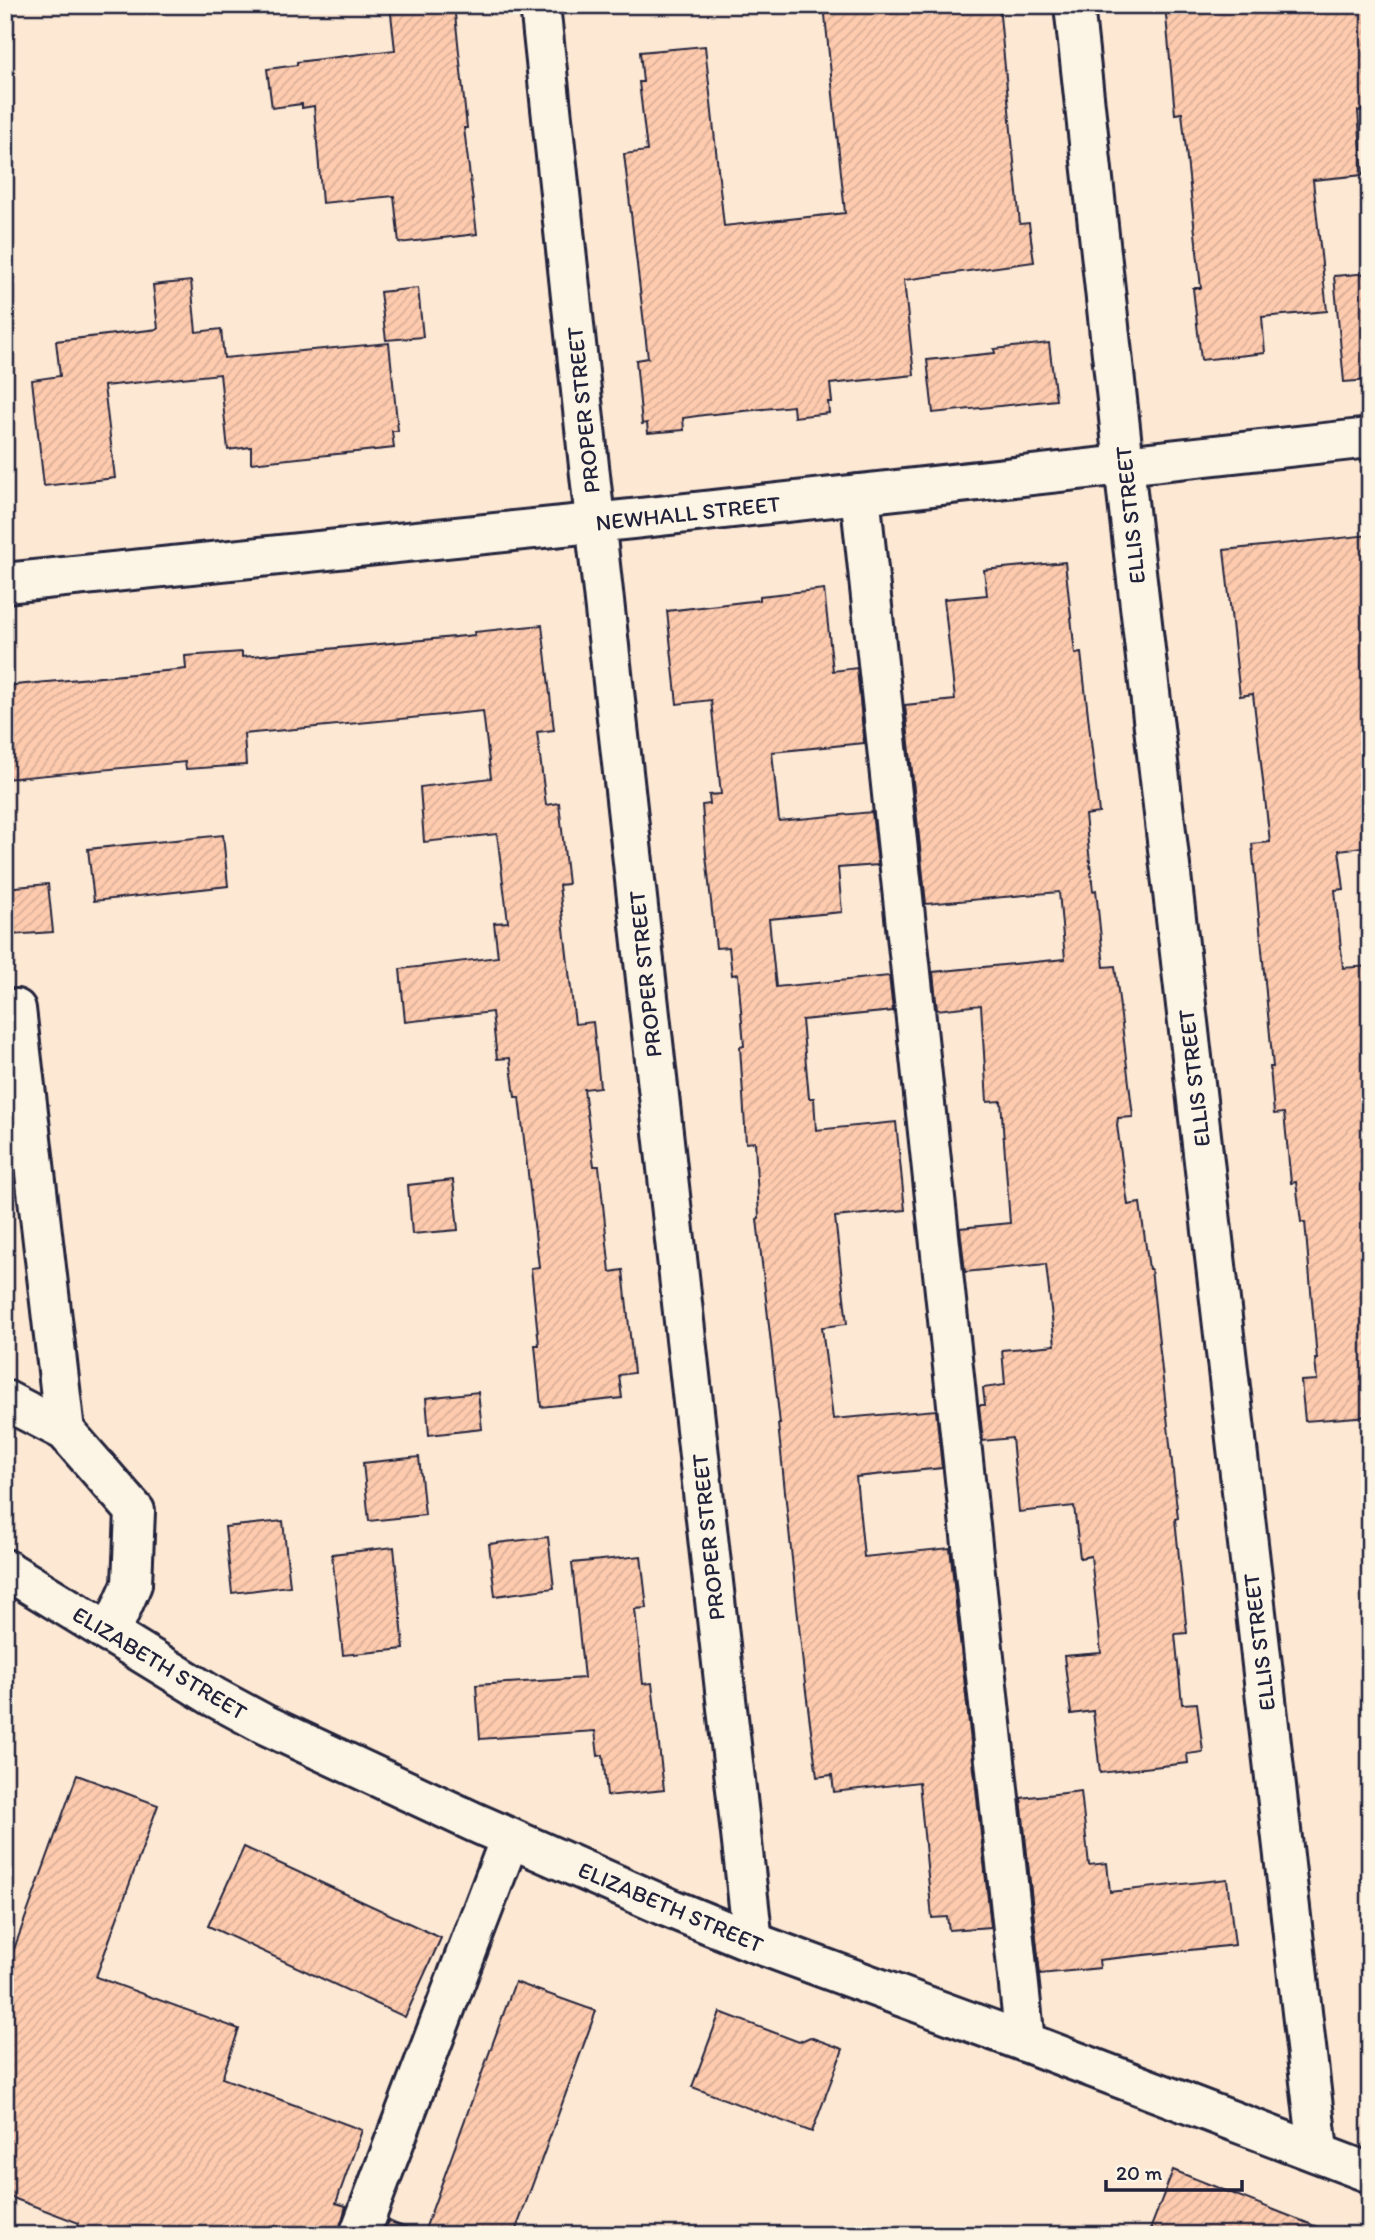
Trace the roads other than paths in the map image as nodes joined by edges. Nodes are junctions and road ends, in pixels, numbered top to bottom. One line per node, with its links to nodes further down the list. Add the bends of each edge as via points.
1 (540, 5): 6 (street, PROPER STREET)
2 (1074, 5): 4 (street, ELLIS STREET)
3 (1370, 438): 4 (street, NEWHALL STREET)
4 (1125, 465): 5 (street, NEWHALL STREET); 16 (street, ELLIS STREET)
5 (860, 494): 6 (street, NEWHALL STREET); 15 (street)
6 (595, 523): 7 (street, NEWHALL STREET); 14 (street, PROPER STREET)
7 (5, 583)
8 (5, 1009): 10 (street, via 16,1009)
9 (5, 1400): 10 (street)
10 (65, 1431): 12 (street, via 135,1511 132,1584)
11 (5, 1569): 12 (street, ELIZABETH STREET)
12 (110, 1634): 13 (street, ELIZABETH STREET, via 266,1725)
13 (510, 1838): 14 (street, ELIZABETH STREET); 18 (street)
14 (753, 1942): 15 (street, ELIZABETH STREET)
15 (1025, 2042): 16 (street, ELIZABETH STREET)
16 (1318, 2151): 17 (street, ELIZABETH STREET)
17 (1370, 2173)
18 (359, 2235)

